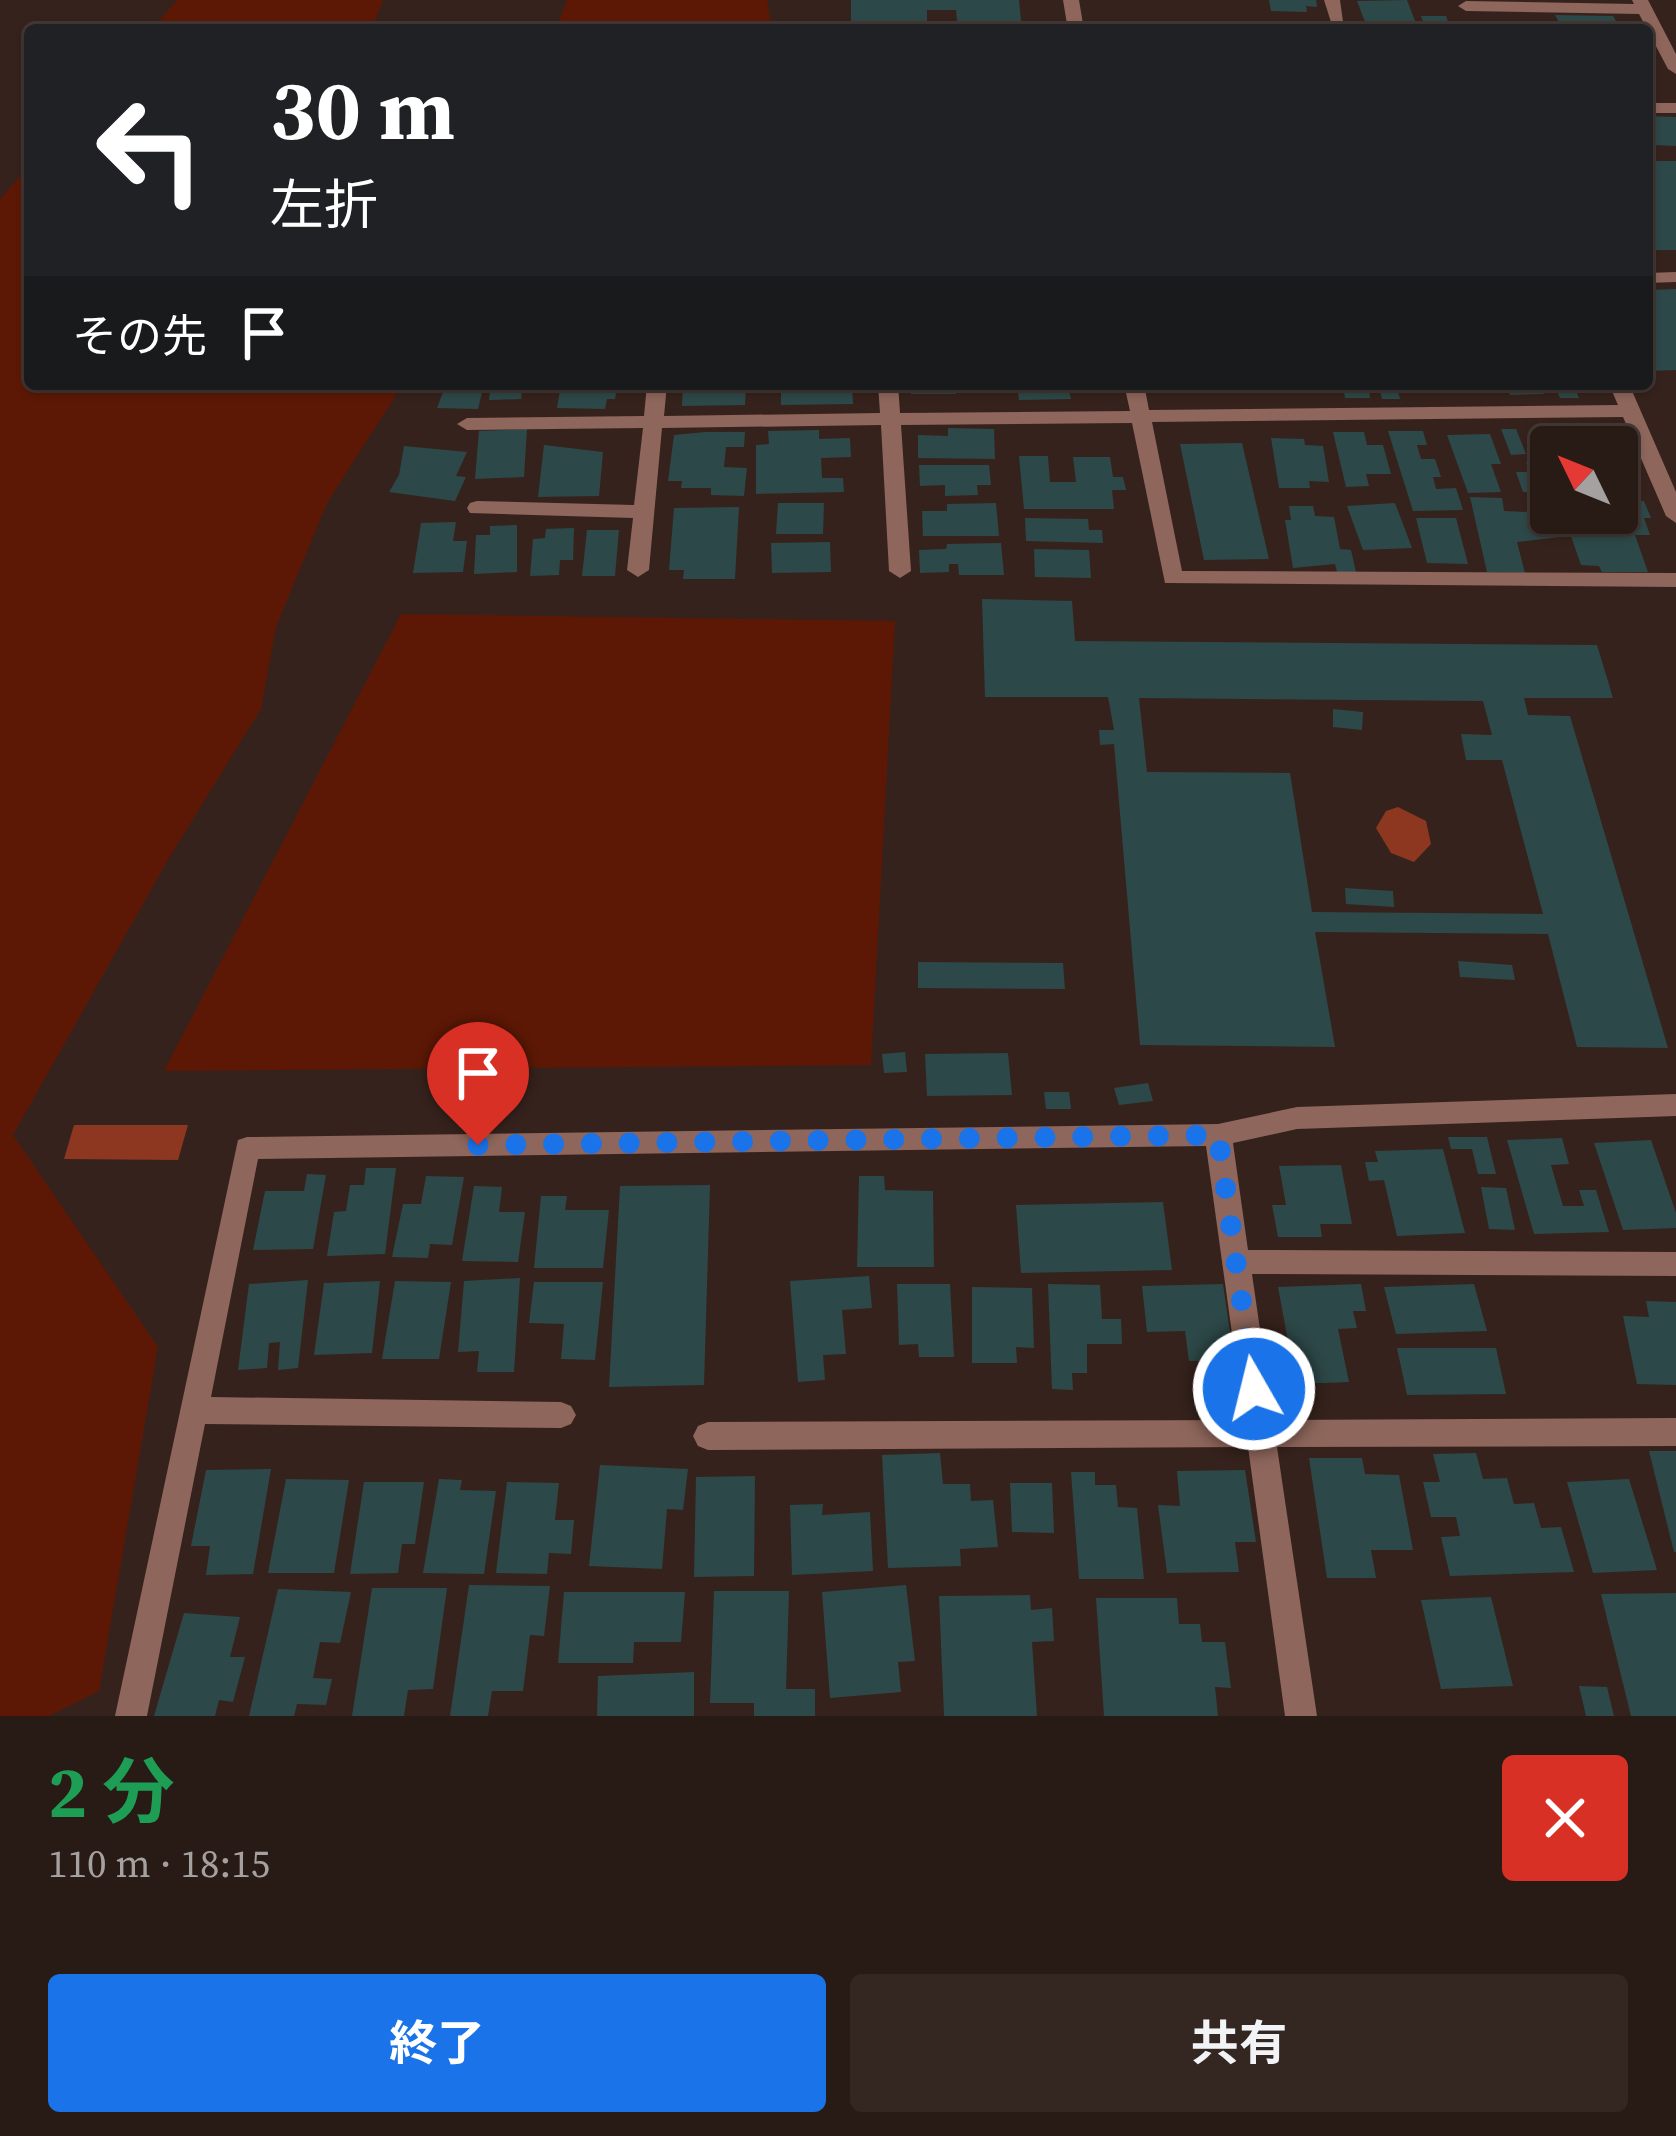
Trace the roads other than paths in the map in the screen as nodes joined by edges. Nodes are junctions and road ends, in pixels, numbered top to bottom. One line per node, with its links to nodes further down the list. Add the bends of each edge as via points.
1 (1332, 0): 4 (street)
2 (1642, 5): 3 (street)
3 (1466, 6)
4 (1337, 19)
5 (1653, 26): 6 (street)
6 (1676, 69)
7 (656, 390): 14 (street)
8 (888, 390): 13 (street)
9 (1135, 390): 12 (street)
10 (1621, 390): 11 (street)
11 (1630, 411): 12 (street); 18 (street)
12 (1141, 419): 13 (street); 21 (street, via 1173,578)
13 (889, 421): 14 (street); 20 (street)
14 (653, 423): 15 (street); 17 (street)
15 (467, 424)
16 (477, 508): 17 (street)
17 (644, 512): 19 (street)
18 (1676, 516)
19 (638, 570)
20 (899, 571)
21 (1676, 580)
22 (1676, 1105): 23 (street, via 1297,1118)
23 (1218, 1135): 24 (street); 26 (street, via 247,1148)
24 (1236, 1262): 25 (street); 28 (street)
25 (1676, 1264)
26 (194, 1410): 27 (street); 31 (street)
27 (561, 1415)
28 (1260, 1432): 29 (street); 30 (street); 32 (street)
29 (1676, 1432)
30 (708, 1436)
31 (130, 1716)
32 (1300, 1716)

